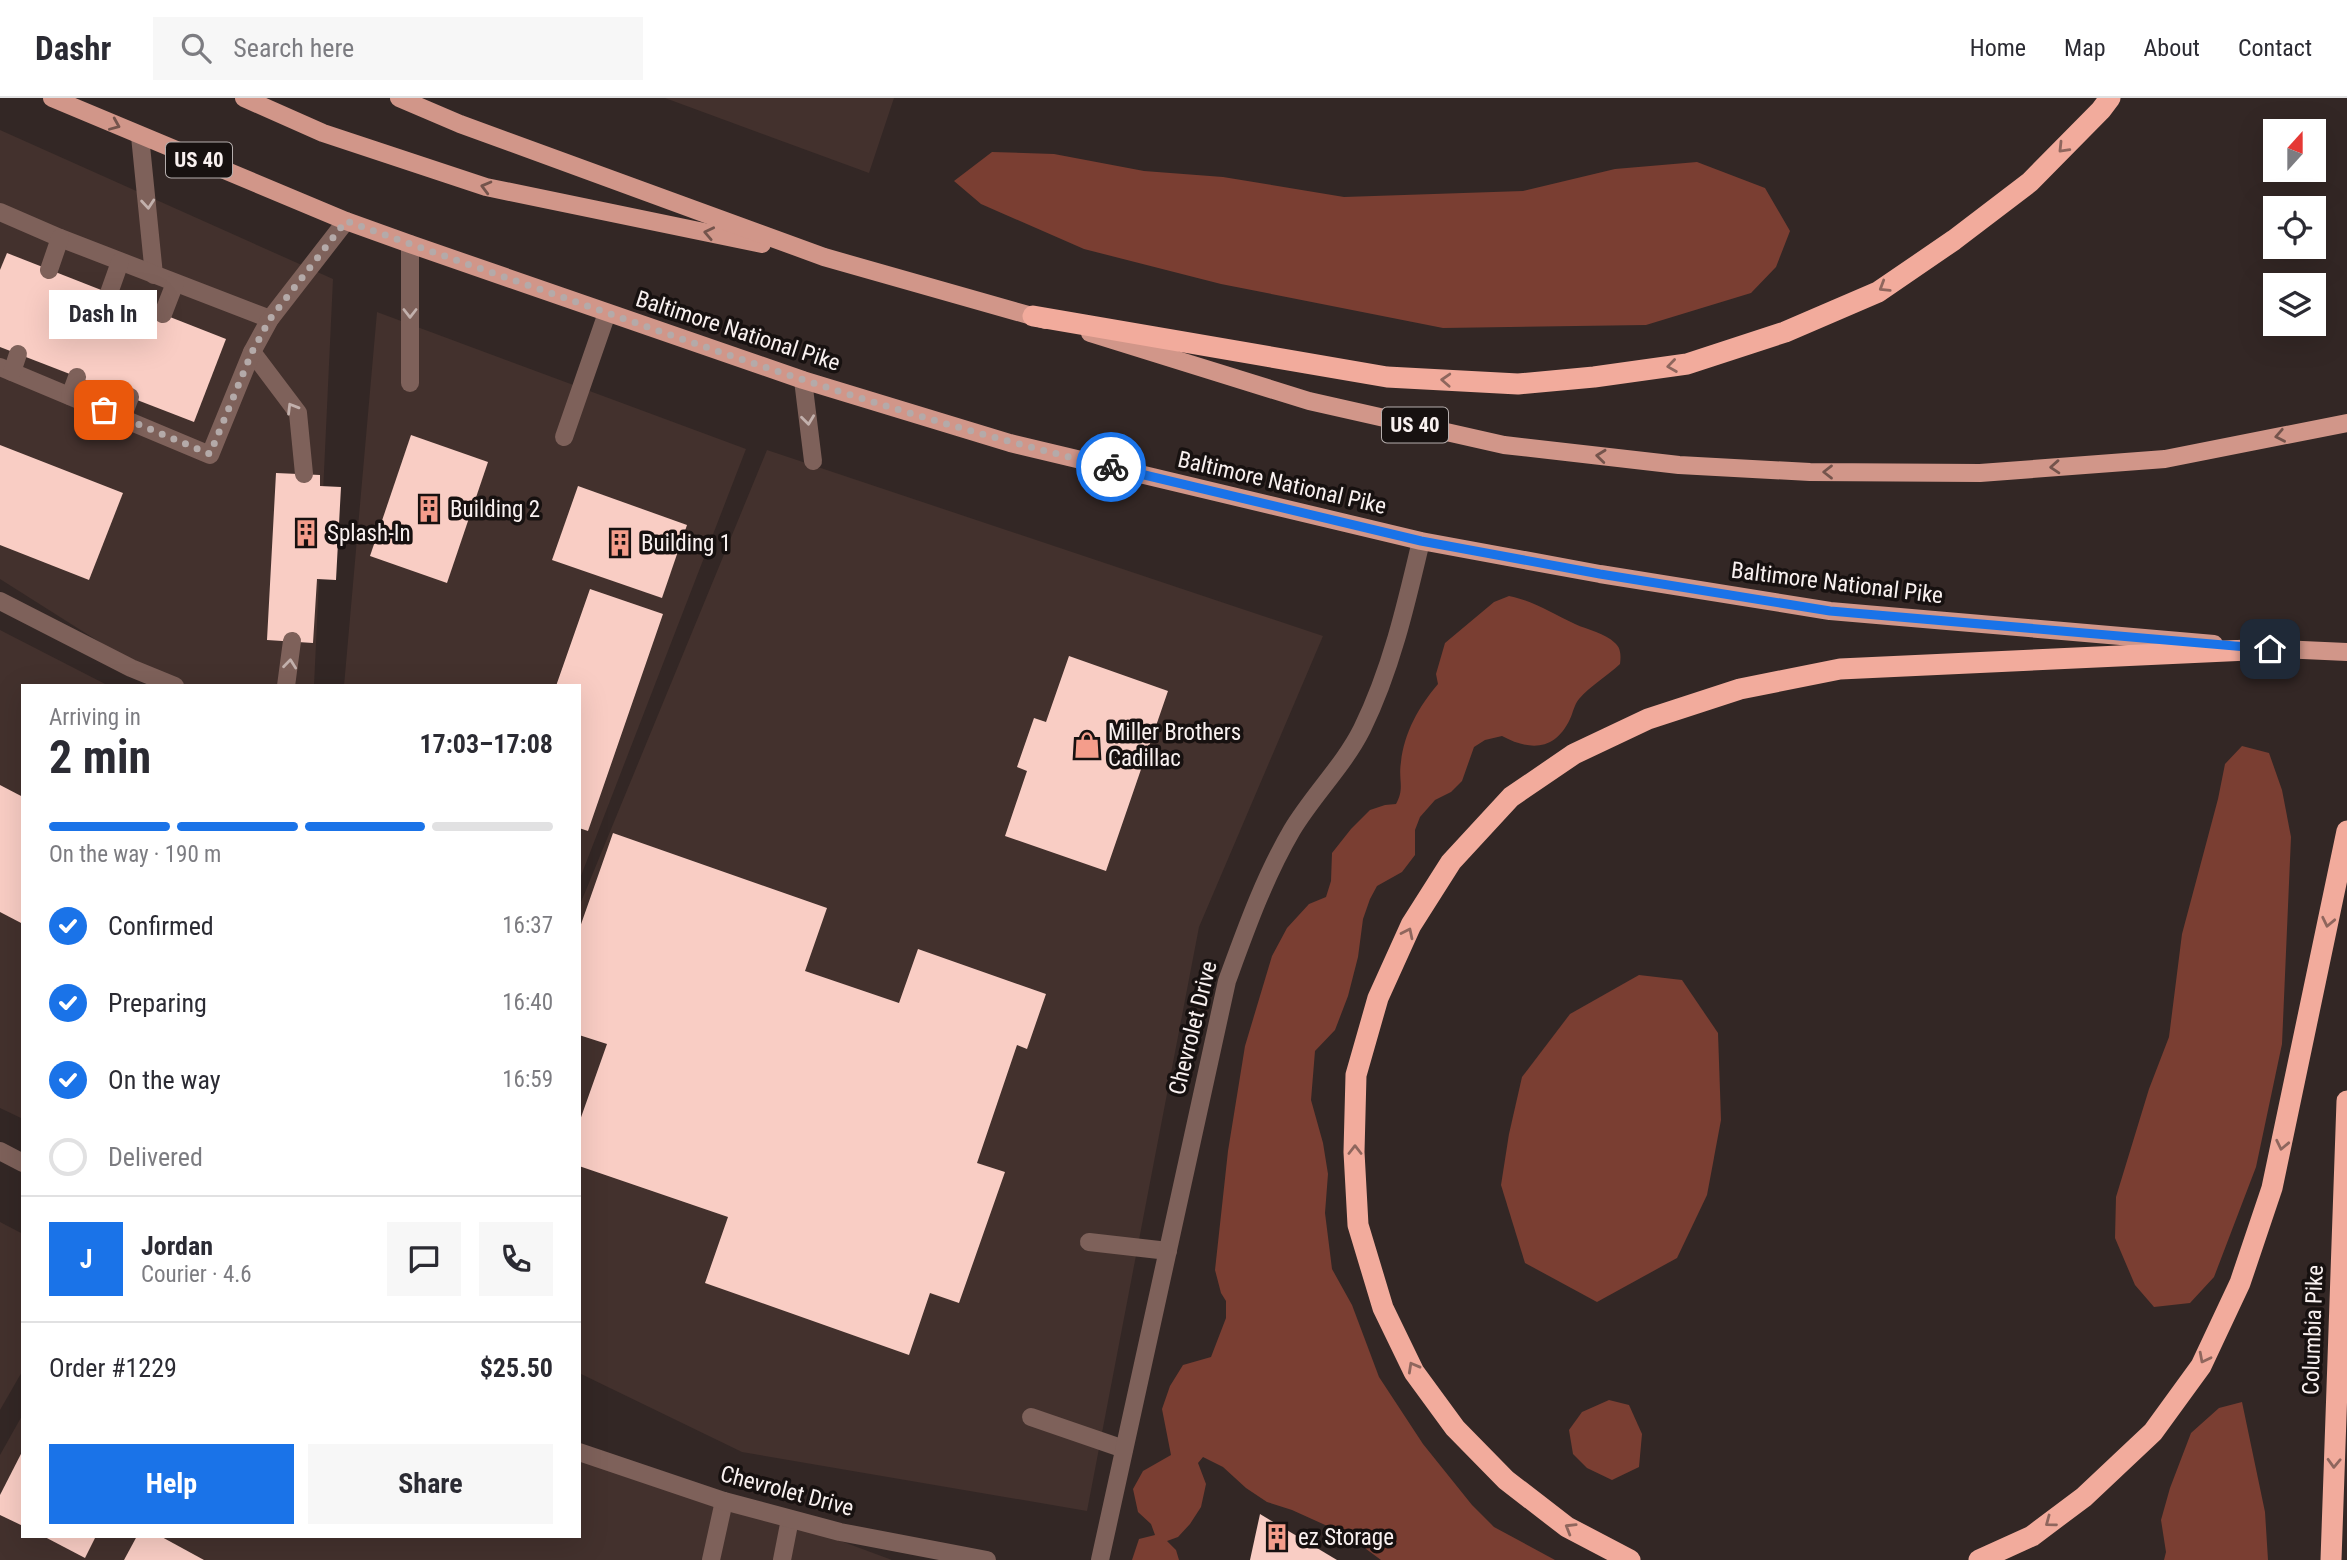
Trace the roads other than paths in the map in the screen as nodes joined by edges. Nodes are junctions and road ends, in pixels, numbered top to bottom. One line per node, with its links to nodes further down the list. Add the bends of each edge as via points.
1 (52, 98): 5 (main road, Baltimore National Pike / US 40, one-way to 5)
2 (244, 98): 10 (main road, one-way to 2, via 486,187 323,133)
3 (399, 98): 10 (main road, US 40)
4 (2110, 98): 18 (highway, one-way to 18, via 2030,182 1878,292 1785,332 1687,364 1518,384 1387,377)
5 (141, 136): 7 (main road, Baltimore National Pike / US 40); 13 (street, one-way to 13)
6 (0, 212): 8 (street)
7 (346, 221): 9 (main road, Baltimore National Pike / US 40); 19 (street)
8 (60, 238): 11 (street); 12 (street)
9 (410, 244): 16 (main road, Baltimore National Pike / US 40); 25 (street, one-way to 25)
10 (824, 257): 18 (main road, US 40)
11 (120, 262): 13 (street); 15 (street)
12 (49, 270)
13 (154, 275): 14 (street)
14 (175, 283): 17 (street); 19 (street)
15 (108, 293)
16 (607, 313): 24 (main road, Baltimore National Pike / US 40); 30 (street)
17 (163, 314)
18 (1033, 316): 29 (main road, US 40, one-way to 18, via 2165,459 1980,473 1810,472 1679,465 1504,445 1309,401)
19 (270, 319): 20 (street)
20 (252, 352): 28 (street, via 210,454); 32 (street, one-way to 20, via 298,413)
21 (18, 354): 22 (street)
22 (6, 369): 26 (street)
23 (77, 377): 26 (street)
24 (803, 380): 31 (street, one-way to 31); 33 (main road, Baltimore National Pike / US 40, via 1010,443)
25 (410, 383)
26 (70, 396): 28 (street)
27 (130, 397): 28 (street)
28 (122, 418)
29 (2347, 423)
30 (564, 437)
31 (813, 461)
32 (303, 474)
33 (1421, 541): 36 (main road, Baltimore National Pike / US 40, via 1830,611); 45 (street, Chevrolet Drive, via 1381,686 1360,732 1287,841 1258,898 1227,981)
34 (0, 601): 38 (street)
35 (292, 641): 39 (street, one-way to 35)
36 (2270, 649): 37 (main road, Baltimore National Pike / US 40); 55 (highway, one-way to 36, via 1567,1527 1506,1480 1455,1427 1414,1372 1383,1308 1358,1225 1356,1075 1378,998 1411,925 1451,862 1511,797 1574,754 1648,719 1740,690 1840,669)
37 (2347, 652)
38 (170, 684)
39 (286, 684)
40 (2347, 831): 56 (highway, one-way to 56, via 2272,1188 2240,1283 2201,1366 2153,1432 2084,1497 2032,1536)
41 (2347, 1101): 57 (highway, Columbia Pike, one-way to 57)
42 (0, 1152): 43 (street)
43 (21, 1162)
44 (1089, 1242): 45 (street)
45 (1168, 1251): 47 (street, Chevrolet Drive)
46 (1031, 1417): 47 (street)
47 (1124, 1449): 54 (street, Chevrolet Drive)
48 (581, 1453): 49 (street, Chevrolet Drive)
49 (724, 1501): 50 (street, Chevrolet Drive); 51 (street)
50 (790, 1519): 52 (street); 53 (street, Chevrolet Drive)
51 (710, 1560)
52 (782, 1560)
53 (986, 1560)
54 (1100, 1560)
55 (1630, 1560)
56 (1979, 1560)
57 (2331, 1560)

